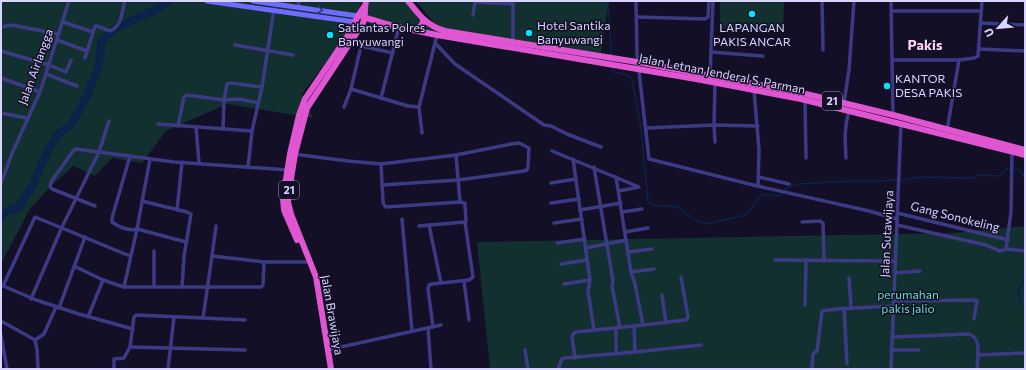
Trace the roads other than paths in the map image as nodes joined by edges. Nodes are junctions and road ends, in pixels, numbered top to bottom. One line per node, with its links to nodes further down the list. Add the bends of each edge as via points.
1 (69, 1): 25 (street, Jalan Airlangga)
2 (125, 1): 32 (street, via 121,20 116,27 110,31 96,26)
3 (207, 1): 17 (main road)
4 (253, 1): 14 (main road)
5 (408, 1): 23 (highway, 21)
6 (636, 1): 22 (street)
7 (709, 1): 22 (street, via 709,14 705,18)
8 (713, 1): 46 (street)
9 (822, 1): 42 (street)
10 (854, 1): 71 (street, via 849,70)
11 (891, 1): 18 (street)
12 (982, 1): 19 (street)
13 (513, 2): 20 (street, via 475,2); 37 (street)
14 (275, 4): 15 (main road); 17 (street)
15 (299, 4): 21 (main road, one-way to 21)
16 (365, 4): 21 (highway, 21); 24 (highway, 21)
17 (273, 11): 26 (main road); 45 (street)
18 (892, 11): 19 (street); 54 (street)
19 (981, 11): 27 (street)
20 (473, 15)
21 (358, 16): 24 (highway, 21); 26 (highway, 21)
22 (637, 17): 57 (street)
23 (423, 19): 31 (highway, via 421,26); 37 (highway, Jalan Letnan Jenderal S. Parman / 21, via 436,29)
24 (364, 20): 26 (highway, 21); 30 (highway, 21); 35 (highway, Jalan Brawijaya / 21)
25 (63, 22): 32 (street); 33 (street, Jalan Airlangga)
26 (354, 22): 35 (highway, Jalan Brawijaya / 21)
27 (981, 23): 28 (street); 41 (street)
28 (1025, 25)
29 (1, 27): 33 (street, via 11,25)
30 (399, 27): 31 (highway, 21); 48 (street)
31 (412, 30): 34 (highway, Jalan Letnan Jenderal S. Parman / 21)
32 (93, 32): 44 (street)
33 (59, 34): 36 (street, Jalan Airlangga)
34 (437, 35): 38 (street); 52 (highway, Jalan Letnan Jenderal S. Parman / 21)
35 (349, 38): 40 (street); 96 (highway, Jalan Brawijaya / 21, via 307,108)
36 (57, 40): 44 (street); 56 (street, Jalan Airlangga)
37 (512, 42): 52 (highway, Jalan Letnan Jenderal S. Parman / 21)
38 (435, 43): 73 (street); 91 (street, via 474,78 544,125)
39 (235, 45): 45 (street)
40 (361, 46): 48 (street); 64 (street)
41 (979, 49): 47 (street); 55 (street, via 976,58)
42 (823, 50)
43 (1, 51): 56 (street)
44 (87, 51): 51 (street)
45 (267, 51): 49 (street); 63 (street)
46 (711, 52): 50 (street); 59 (street)
47 (1025, 52)
48 (393, 53): 67 (street)
49 (293, 55)
50 (763, 56)
51 (85, 58)
52 (595, 59): 57 (highway, Jalan Letnan Jenderal S. Parman / 21)
53 (71, 60): 56 (street, via 66,72)
54 (893, 60): 55 (street); 76 (street)
55 (959, 60): 87 (street)
56 (49, 65): 58 (street, Jalan Airlangga)
57 (637, 66): 59 (highway, Jalan Letnan Jenderal S. Parman / 21); 61 (highway, Jalan Letnan Jenderal S. Parman / 21); 85 (street)
58 (46, 74): 62 (street); 66 (street, Jalan Airlangga)
59 (710, 76): 71 (highway, Jalan Letnan Jenderal S. Parman / 21)
60 (1, 78): 66 (street)
61 (715, 82): 65 (highway, Jalan Letnan Jenderal S. Parman / 21); 81 (street)
62 (77, 86)
63 (262, 87): 68 (street, via 228,83); 70 (street)
64 (351, 89): 67 (street); 72 (street)
65 (754, 90): 69 (highway, Jalan Letnan Jenderal S. Parman / 21); 83 (street)
66 (40, 92): 77 (street, Jalan Airlangga)
67 (381, 98): 73 (street)
68 (224, 100): 70 (street, via 239,99); 82 (street, via 185,96); 86 (street)
69 (805, 100): 74 (highway, Jalan Letnan Jenderal S. Parman / 21); 100 (street)
70 (258, 103): 88 (street)
71 (843, 104): 76 (highway, Jalan Letnan Jenderal S. Parman / 21)
72 (344, 107)
73 (419, 107): 89 (street)
74 (849, 111): 79 (highway, Jalan Letnan Jenderal S. Parman / 21); 101 (street, via 845,122)
75 (1, 113): 77 (street)
76 (894, 115): 87 (highway, Jalan Letnan Jenderal S. Parman / 21)
77 (27, 118): 114 (street, Jalan Airlangga)
78 (109, 121): 95 (street)
79 (901, 123): 94 (highway, Jalan Letnan Jenderal S. Parman / 21); 132 (street, Jalan Sutawijaya)
80 (158, 124): 82 (street)
81 (714, 125): 83 (street); 85 (street); 90 (street)
82 (178, 126): 84 (street)
83 (758, 126): 111 (street)
84 (196, 127): 86 (street); 105 (street)
85 (646, 128): 118 (street, via 649,159)
86 (223, 129): 88 (street)
87 (947, 130): 92 (highway, Jalan Letnan Jenderal S. Parman / 21)
88 (252, 131): 107 (street)
89 (422, 133)
90 (715, 142)
91 (601, 147)
92 (1025, 150)
93 (552, 151): 103 (street)
94 (1012, 151): 98 (highway, Jalan Letnan Jenderal S. Parman / 21); 150 (street)
95 (99, 152): 99 (street); 120 (street); 120 (street, via 76,149 51,182 52,189)
96 (292, 154): 106 (street); 109 (highway, Jalan Brawijaya / 21); 219 (highway, Jalan Brawijaya / 21, via 289,208 316,277)
97 (456, 155): 106 (street); 113 (street); 113 (street, via 516,143 529,148 527,170)
98 (1025, 155)
99 (130, 156): 102 (street); 145 (street, via 112,222 132,230)
100 (806, 158)
101 (846, 158)
102 (150, 159): 104 (street); 122 (street)
103 (573, 159): 108 (street); 112 (street)
104 (182, 162): 105 (street); 129 (street)
105 (199, 163): 107 (street)
106 (381, 164): 117 (street)
107 (248, 167): 109 (street)
108 (594, 168): 110 (street); 127 (street)
109 (288, 170): 167 (highway, Jalan Brawijaya / 21, via 283,205)
110 (616, 176): 119 (street); 119 (street, via 639,187)
111 (758, 177): 116 (street); 118 (street)
112 (576, 178): 115 (street); 121 (street)
113 (458, 180): 117 (street); 123 (street)
114 (1, 183)
115 (551, 183)
116 (789, 184)
117 (382, 185): 123 (street, via 383,202 386,207)
118 (758, 186): 135 (street)
119 (619, 191): 124 (street)
120 (76, 199): 126 (street); 143 (street)
121 (579, 199): 125 (street); 130 (street)
122 (142, 201): 129 (street); 145 (street)
123 (460, 202): 136 (street, via 465,203)
124 (621, 202): 127 (street); 131 (street)
125 (551, 204)
126 (95, 206)
127 (600, 206): 130 (street); 153 (street)
128 (642, 209): 131 (street)
129 (176, 210): 151 (street, via 191,214)
130 (580, 210): 134 (street)
131 (622, 212): 146 (street)
132 (897, 213): 135 (street, Jalan Sutawijaya); 150 (street, Gang Sonokeling)
133 (402, 219): 211 (street)
134 (582, 219): 138 (street); 148 (street)
135 (897, 219): 139 (street, Jalan Sutawijaya)
136 (465, 222): 142 (street); 179 (street, via 473,277)
137 (802, 222): 165 (street, via 822,223)
138 (554, 223)
139 (897, 225): 156 (street, via 998,250); 168 (street, Jalan Sutawijaya)
140 (216, 226): 161 (street)
141 (419, 226): 142 (street)
142 (430, 226): 180 (street)
143 (62, 227): 147 (street); 182 (street, via 36,217); 188 (street)
144 (648, 228): 146 (street)
145 (137, 229): 151 (street); 160 (street)
146 (625, 232): 149 (street)
147 (85, 237): 160 (street); 170 (street)
148 (584, 239): 152 (street); 154 (street)
149 (626, 240): 153 (street); 159 (street)
150 (1008, 240): 156 (street)
151 (186, 242): 185 (street)
152 (557, 243)
153 (607, 244): 154 (street); 209 (street)
154 (586, 248): 162 (street)
155 (652, 248): 159 (street)
156 (1006, 249): 158 (street)
157 (154, 251): 184 (street)
158 (1025, 251)
159 (628, 252): 173 (street)
160 (130, 256): 183 (street)
161 (212, 256): 166 (street); 186 (street)
162 (588, 260): 169 (street); 178 (street)
163 (775, 260): 164 (street)
164 (806, 260): 165 (street); 190 (street)
165 (824, 260): 168 (street)
166 (264, 262): 167 (street); 186 (street, via 262,287)
167 (306, 262): 233 (highway, Jalan Brawijaya / 21, via 317,300)
168 (895, 262): 174 (street, Jalan Sutawijaya)
169 (561, 264)
170 (74, 266): 177 (street); 192 (street)
171 (654, 269): 173 (street)
172 (920, 270): 174 (street)
173 (632, 272): 204 (street)
174 (895, 273): 189 (street, Jalan Sutawijaya)
175 (681, 277): 202 (street, via 688,319)
176 (849, 278): 194 (street)
177 (103, 280): 183 (street); 195 (street)
178 (590, 280): 181 (street); 210 (street, via 588,291)
179 (464, 281): 180 (street); 200 (street)
180 (441, 283): 206 (street, via 432,284 428,288)
181 (564, 284)
182 (2, 286): 188 (street)
183 (124, 286): 184 (street)
184 (154, 286): 185 (street)
185 (182, 287): 186 (street)
186 (207, 288): 197 (street)
187 (662, 295): 202 (street)
188 (32, 299): 192 (street)
189 (894, 301): 191 (street, Jalan Sutawijaya); 198 (street, via 975,300 977,301)
190 (806, 305)
191 (893, 306): 194 (street); 213 (street, Jalan Sutawijaya)
192 (57, 308): 195 (street); 214 (street, via 44,334)
193 (844, 308): 194 (street); 228 (street); 238 (street, via 822,311 817,352 813,354)
194 (851, 308)
195 (88, 317): 207 (street)
196 (174, 317): 197 (street); 207 (street, via 136,315); 217 (street)
197 (204, 318): 199 (street)
198 (974, 319)
199 (245, 320)
200 (468, 320)
201 (1, 321): 214 (street)
202 (666, 323): 204 (street)
203 (441, 325): 206 (street)
204 (643, 325): 205 (street)
205 (634, 326): 209 (street); 223 (street)
206 (433, 327): 208 (street)
207 (129, 328): 216 (street)
208 (428, 328): 211 (street); 235 (street)
209 (618, 328): 210 (street); 225 (street)
210 (594, 330): 227 (street, via 573,334)
211 (412, 331): 219 (street)
212 (1, 335): 229 (street)
213 (892, 337): 221 (street, Jalan Sutawijaya); 226 (street, via 969,334 977,339)
214 (35, 340): 230 (street)
215 (701, 345): 223 (street)
216 (130, 347): 217 (street); 231 (street, via 125,357 114,359)
217 (171, 347): 218 (street); 232 (street)
218 (245, 350)
219 (327, 350): 234 (highway, Jalan Brawijaya / 21)
220 (525, 350): 236 (street)
221 (892, 350): 222 (street); 239 (street, Jalan Sutawijaya)
222 (919, 350)
223 (635, 352): 225 (street)
224 (1024, 353): 226 (street)
225 (616, 354): 227 (street)
226 (978, 355): 240 (street)
227 (575, 358): 237 (street, via 562,359)
228 (846, 364)
229 (6, 369)
230 (38, 369)
231 (114, 369)
232 (168, 369)
233 (328, 369)
234 (331, 369)
235 (431, 369)
236 (528, 369)
237 (558, 369)
238 (812, 369)
239 (891, 369)
240 (977, 369)

